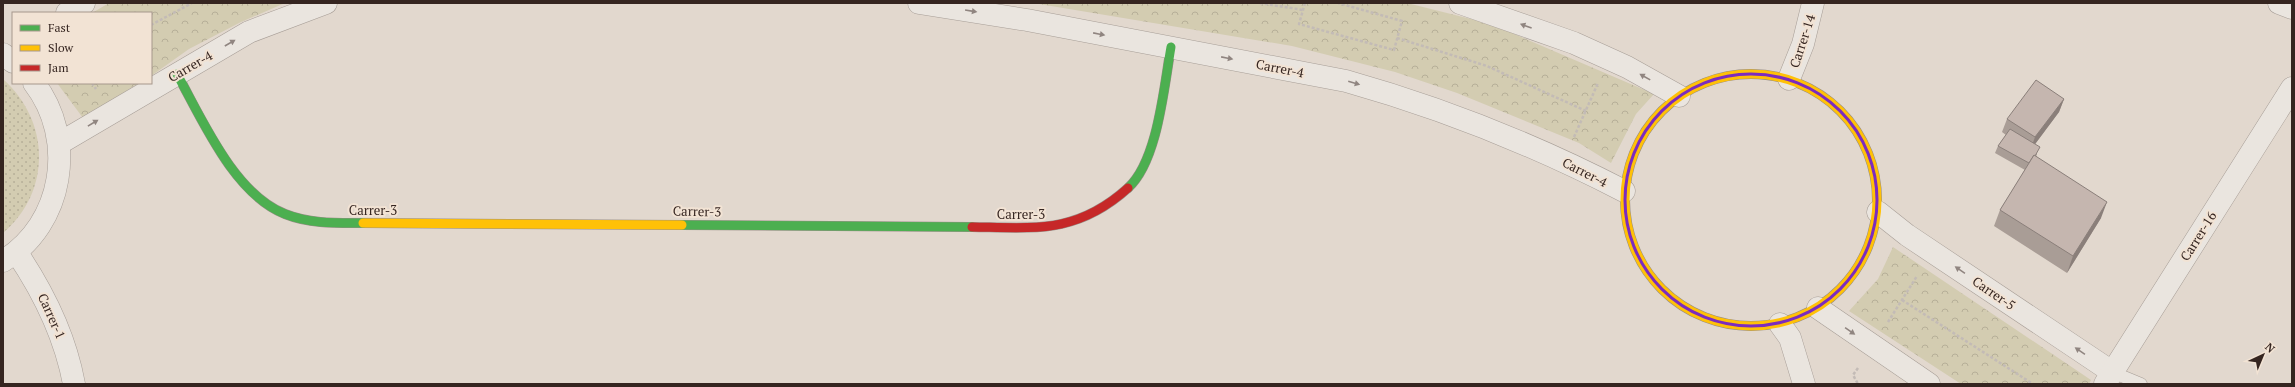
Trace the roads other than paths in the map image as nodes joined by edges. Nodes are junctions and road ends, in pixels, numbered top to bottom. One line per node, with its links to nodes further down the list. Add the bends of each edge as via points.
1 (84, 3): 8 (street)
2 (326, 3): 13 (street, Carrer-4, one-way to 2, via 248,32)
3 (919, 3): 9 (street, Carrer-4, one-way to 9)
4 (1460, 3): 17 (street, one-way to 4, via 1574,43)
5 (1813, 3): 14 (street, Carrer-14, via 1803,44)
6 (2279, 3): 7 (street)
7 (2292, 8)
8 (69, 12)
9 (1171, 47): 13 (street, Carrer-3, via 1152,150 1143,168 1128,189 1104,210 1078,222 1047,228 328,223 300,219 268,205 239,177); 19 (street, Carrer-4, one-way to 19, via 1346,81 1391,93 1517,140 1564,160)
10 (12, 49): 11 (street)
11 (3, 54): 12 (street)
12 (12, 61)
13 (176, 74): 18 (street, Carrer-4, one-way to 13)
14 (1789, 79): 17 (street, via 1749,73 1709,80); 20 (street, via 1827,99 1857,130 1874,169)
15 (35, 84): 18 (street, via 52,113)
16 (2292, 88): 24 (street, Carrer-16)
17 (1679, 96): 19 (street, via 1655,115 1641,135 1631,156)
18 (60, 143): 21 (street, via 58,184 43,222)
19 (1624, 191): 23 (street, via 1627,230 1643,267 1669,297 1702,318 1741,327)
20 (1878, 212): 22 (street, via 1868,250 1848,283); 24 (street, Carrer-5, one-way to 20)
21 (10, 257): 25 (street, Carrer-1, via 48,302 66,347)
22 (1818, 308): 23 (street, via 1800,318); 27 (street, one-way to 27)
23 (1780, 324): 26 (street, via 1790,338)
24 (2109, 378): 28 (lane)
25 (74, 384)
26 (1804, 384)
27 (1929, 384)
28 (2141, 384)

